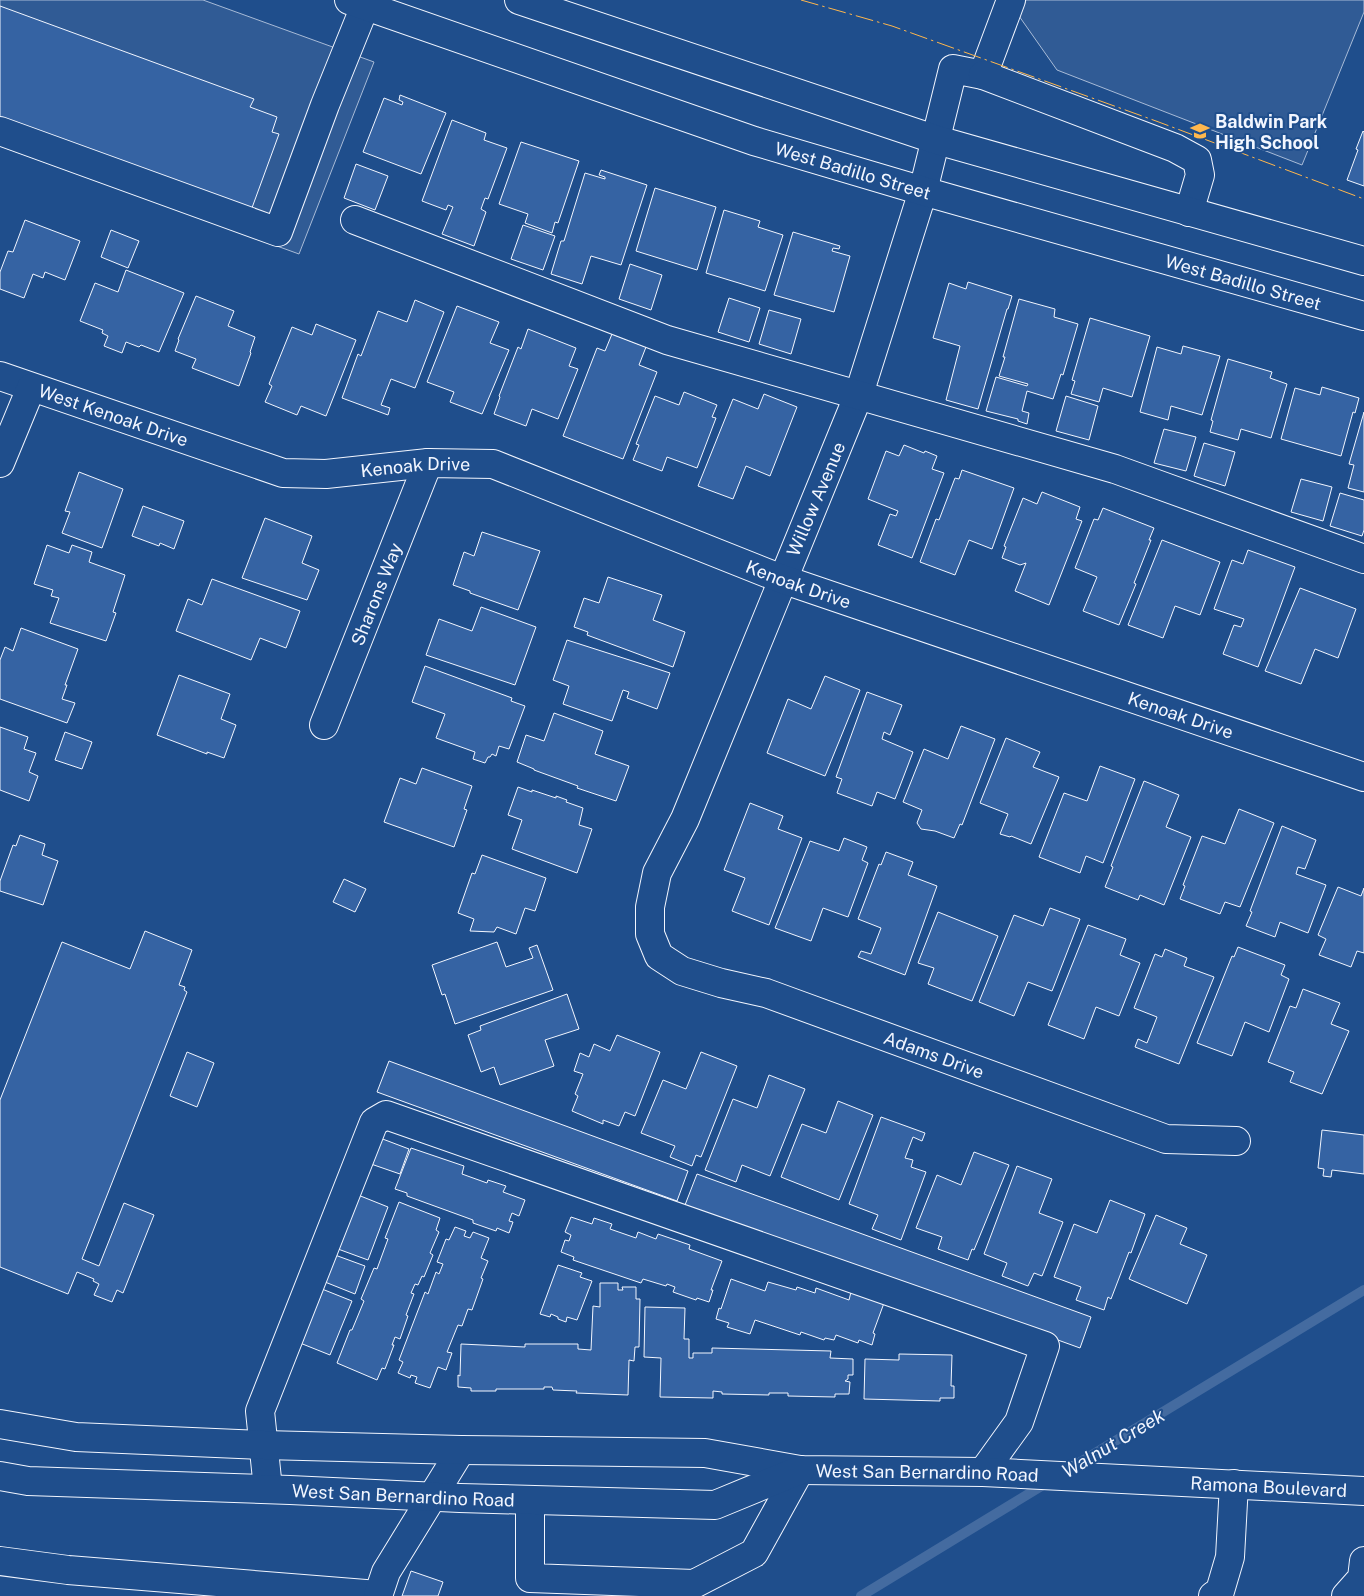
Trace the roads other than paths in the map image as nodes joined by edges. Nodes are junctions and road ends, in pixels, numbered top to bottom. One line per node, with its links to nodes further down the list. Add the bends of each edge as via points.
1 (519, 0): 6 (main road)
2 (1010, 0): 4 (main road)
3 (357, 3): 5 (main road, via 325,105 278,232); 7 (main road, West Badillo Street, via 754,141)
4 (983, 75): 6 (main road, Willow Avenue, via 953,69); 8 (main road, via 1175,148 1197,160 1200,175)
5 (0, 131)
6 (937, 140): 7 (main road, Willow Avenue); 8 (main road)
7 (923, 191): 11 (main road, West Badillo Street); 14 (main road, Willow Avenue)
8 (1189, 212): 10 (main road)
9 (355, 220): 14 (main road, via 667,340)
10 (1364, 261)
11 (1364, 316)
12 (0, 376): 13 (main road, West Kenoak Drive)
13 (31, 388): 15 (main road, West Kenoak Drive); 16 (main road)
14 (859, 394): 18 (main road, via 1115,469); 19 (main road, Willow Avenue)
15 (227, 453): 17 (main road, Kenoak Drive, via 283,473 326,474)
16 (0, 463)
17 (428, 463): 19 (main road, Kenoak Drive, via 493,464); 20 (main road, Sharons Way)
18 (1364, 559)
19 (782, 579): 21 (main road, Kenoak Drive); 22 (main road, Willow Avenue, via 685,819 656,873 650,907)
20 (324, 725)
21 (1364, 777)
22 (650, 934): 23 (main road, Adams Drive, via 659,956 682,971 766,993 1166,1139)
23 (1236, 1141)
24 (0, 1424): 25 (main road, West San Bernardino Road, via 76,1437)
25 (264, 1445): 26 (main road, West San Bernardino Road); 28 (main road, via 260,1411 374,1122 386,1115 1045,1346 1019,1422); 32 (main road)
26 (462, 1450): 27 (main road, West San Bernardino Road, via 705,1452); 34 (main road)
27 (800, 1470): 28 (main road, West San Bernardino Road); 35 (main road, West San Bernardino Road, via 715,1505); 35 (main road, via 754,1553 694,1584 530,1578)
28 (983, 1472): 30 (main road, West San Bernardino Road)
29 (0, 1476): 32 (main road, West San Bernardino Road, via 28,1481)
30 (1175, 1480): 31 (main road, Ramona Boulevard)
31 (1234, 1484): 33 (main road, Ramona Boulevard); 39 (main road, via 1230,1557 1220,1591)
32 (268, 1489): 34 (main road, West San Bernardino Road)
33 (1364, 1491)
34 (432, 1496): 35 (main road, West San Bernardino Road); 38 (main road, via 386,1572)
35 (530, 1500)
36 (0, 1561): 38 (main road, via 68,1570)
37 (1364, 1561): 40 (main road, via 1362,1578)
38 (378, 1596)
39 (1213, 1596)
40 (1346, 1596)

